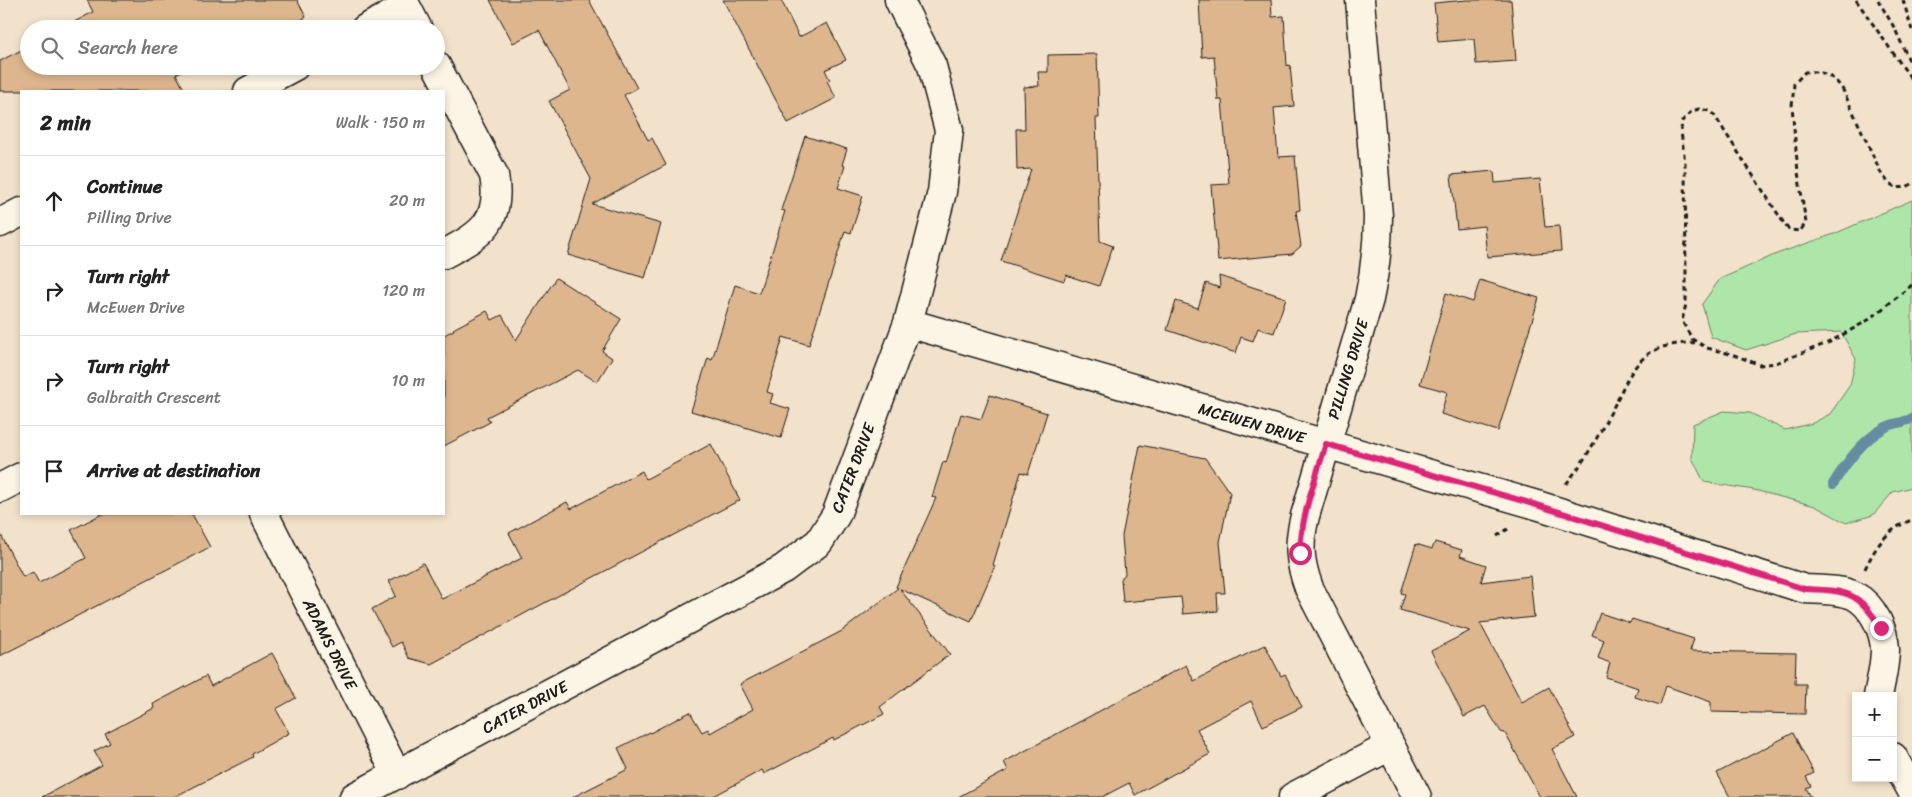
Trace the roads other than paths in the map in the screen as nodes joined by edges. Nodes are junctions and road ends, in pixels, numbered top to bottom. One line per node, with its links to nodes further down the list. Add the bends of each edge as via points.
1 (899, 0): 11 (street, CATER DRIVE, via 932,66 949,130 942,192)
2 (1360, 0): 12 (street, PILLING DRIVE, via 1378,243 1369,299)
3 (409, 12): 4 (street)
4 (389, 20)
5 (278, 75): 7 (street)
6 (442, 75): 10 (street, via 494,175 497,193 494,211 485,226 474,237)
7 (250, 90)
8 (20, 213): 9 (street)
9 (0, 223)
10 (445, 253)
11 (908, 322): 12 (street, MCEWEN DRIVE); 19 (street, CATER DRIVE, via 836,515 819,542 783,569)
12 (1326, 444): 16 (street, MCEWEN DRIVE, via 1540,506 1805,589 1831,590 1859,585 1881,628 1885,650); 17 (street, PILLING DRIVE, via 1301,535 1303,571)
13 (20, 478): 14 (street)
14 (0, 488)
15 (265, 515): 19 (street, ADAMS DRIVE)
16 (1879, 692)
17 (1390, 746): 22 (street); 23 (street, PILLING DRIVE)
18 (1897, 764): 20 (street)
19 (397, 775): 21 (street, CATER DRIVE)
20 (1912, 791)
21 (354, 797)
22 (1293, 797)
23 (1417, 797)

